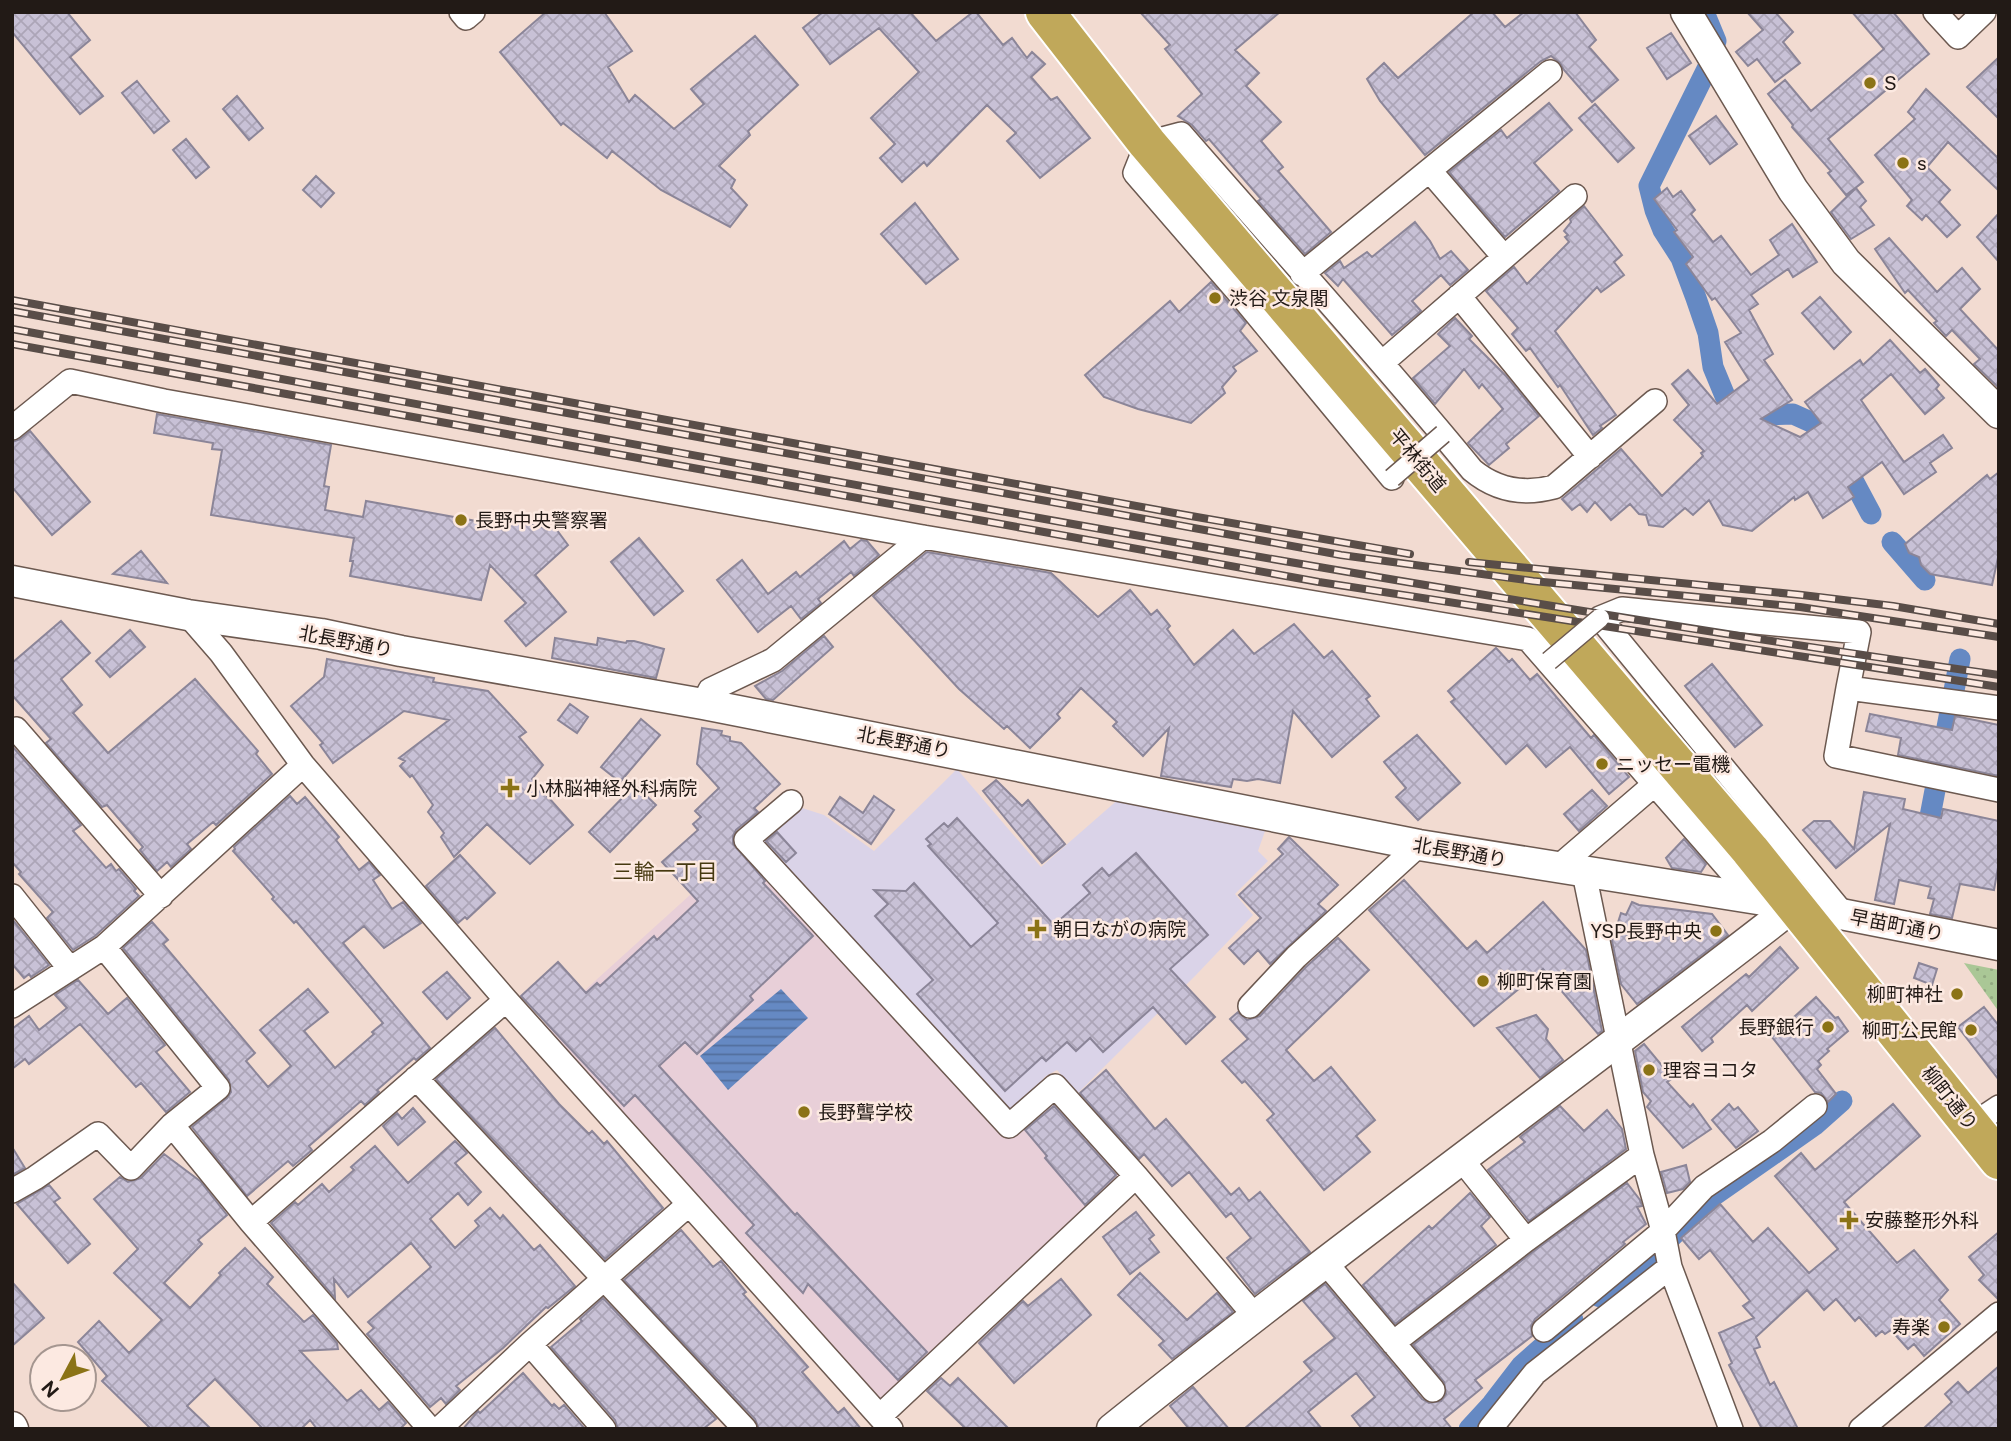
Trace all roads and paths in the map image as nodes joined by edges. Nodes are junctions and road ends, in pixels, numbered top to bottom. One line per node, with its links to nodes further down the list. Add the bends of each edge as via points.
1 (461, 12): 2 (street, via 466,18)
2 (473, 12)
3 (1045, 12): 8 (highway, 平林街道)
4 (1686, 12): 16 (street, via 1793,190 1846,262)
5 (1935, 12): 6 (street, via 1958,37)
6 (1984, 12)
7 (1550, 72): 9 (street)
8 (1147, 143): 12 (street, via 1181,134); 20 (street, via 1135,173); 39 (highway, 平林街道)
9 (1430, 171): 11 (street); 12 (street)
10 (1575, 196): 11 (street)
11 (1504, 257): 13 (street)
12 (1302, 274): 14 (street)
13 (1459, 296): 14 (street); 19 (street)
14 (1383, 362): 18 (street)
15 (1655, 401): 19 (street)
16 (1999, 413)
17 (12, 428): 21 (street, via 70,381)
18 (1443, 434): 19 (street, via 1472,470 1488,483 1511,490 1537,492 1554,487); 20 (street, bridge)
19 (1590, 457)
20 (1392, 478)
21 (923, 537): 25 (street, via 1528,639); 27 (street, via 773,660 710,690)
22 (12, 581): 23 (street, 北長野通り)
23 (188, 615): 27 (street, 北長野通り, via 321,634); 30 (street)
24 (1600, 618): 25 (street, bridge); 26 (street, via 1622,609 1859,632); 40 (street)
25 (1549, 662): 31 (street)
26 (1848, 688): 28 (street); 32 (street, via 1836,756)
27 (703, 704): 34 (street, 北長野通り)
28 (1999, 708)
29 (12, 733): 37 (street, via 16,729)
30 (303, 765): 37 (street); 44 (street)
31 (1656, 783): 35 (street); 38 (street)
32 (1999, 790)
33 (791, 802): 55 (street, via 746,840 1009,1126 1055,1086)
34 (1419, 845): 35 (street, 北長野通り); 46 (street, via 1296,957)
35 (1571, 871): 38 (street, 北長野通り); 47 (street)
36 (12, 896): 43 (street)
37 (161, 896): 42 (street)
38 (1755, 898): 39 (street, 北長野通り)
39 (1795, 905): 40 (street, 早苗町通り); 47 (street); 50 (highway, 柳町通り)
40 (1844, 915): 41 (street, 早苗町通り)
41 (1999, 945)
42 (104, 947): 43 (street); 51 (street, via 218,1088)
43 (70, 969): 45 (street)
44 (506, 1000): 48 (street); 57 (street)
45 (12, 1006)
46 (1250, 1006)
47 (1619, 1040): 52 (street); 53 (street)
48 (416, 1079): 58 (street); 62 (street)
49 (1815, 1106): 60 (street, via 1704,1187)
50 (1985, 1116): 54 (highway, 柳町通り)
51 (172, 1125): 56 (street, via 131,1168 98,1134); 58 (street)
52 (1642, 1155): 59 (street); 60 (street)
53 (1462, 1160): 59 (street); 61 (street)
54 (1999, 1160)
55 (1136, 1177): 64 (street); 69 (street)
56 (12, 1191)
57 (690, 1204): 62 (street); 69 (street)
58 (251, 1222): 70 (street)
59 (1526, 1240): 66 (street)
60 (1667, 1248): 65 (street); 75 (street, via 1535,1373); 76 (street)
61 (1325, 1262): 64 (street); 66 (street)
62 (605, 1278): 67 (street); 73 (street)
63 (1999, 1314): 77 (street)
64 (1254, 1315): 74 (street)
65 (1544, 1330)
66 (1393, 1342): 68 (street)
67 (530, 1344): 71 (street); 72 (street)
68 (1433, 1390)
69 (885, 1422)
70 (430, 1429)
71 (439, 1429)
72 (604, 1429)
73 (745, 1429)
74 (1112, 1429)
75 (1490, 1429)
76 (1731, 1429)
77 (1861, 1429)

